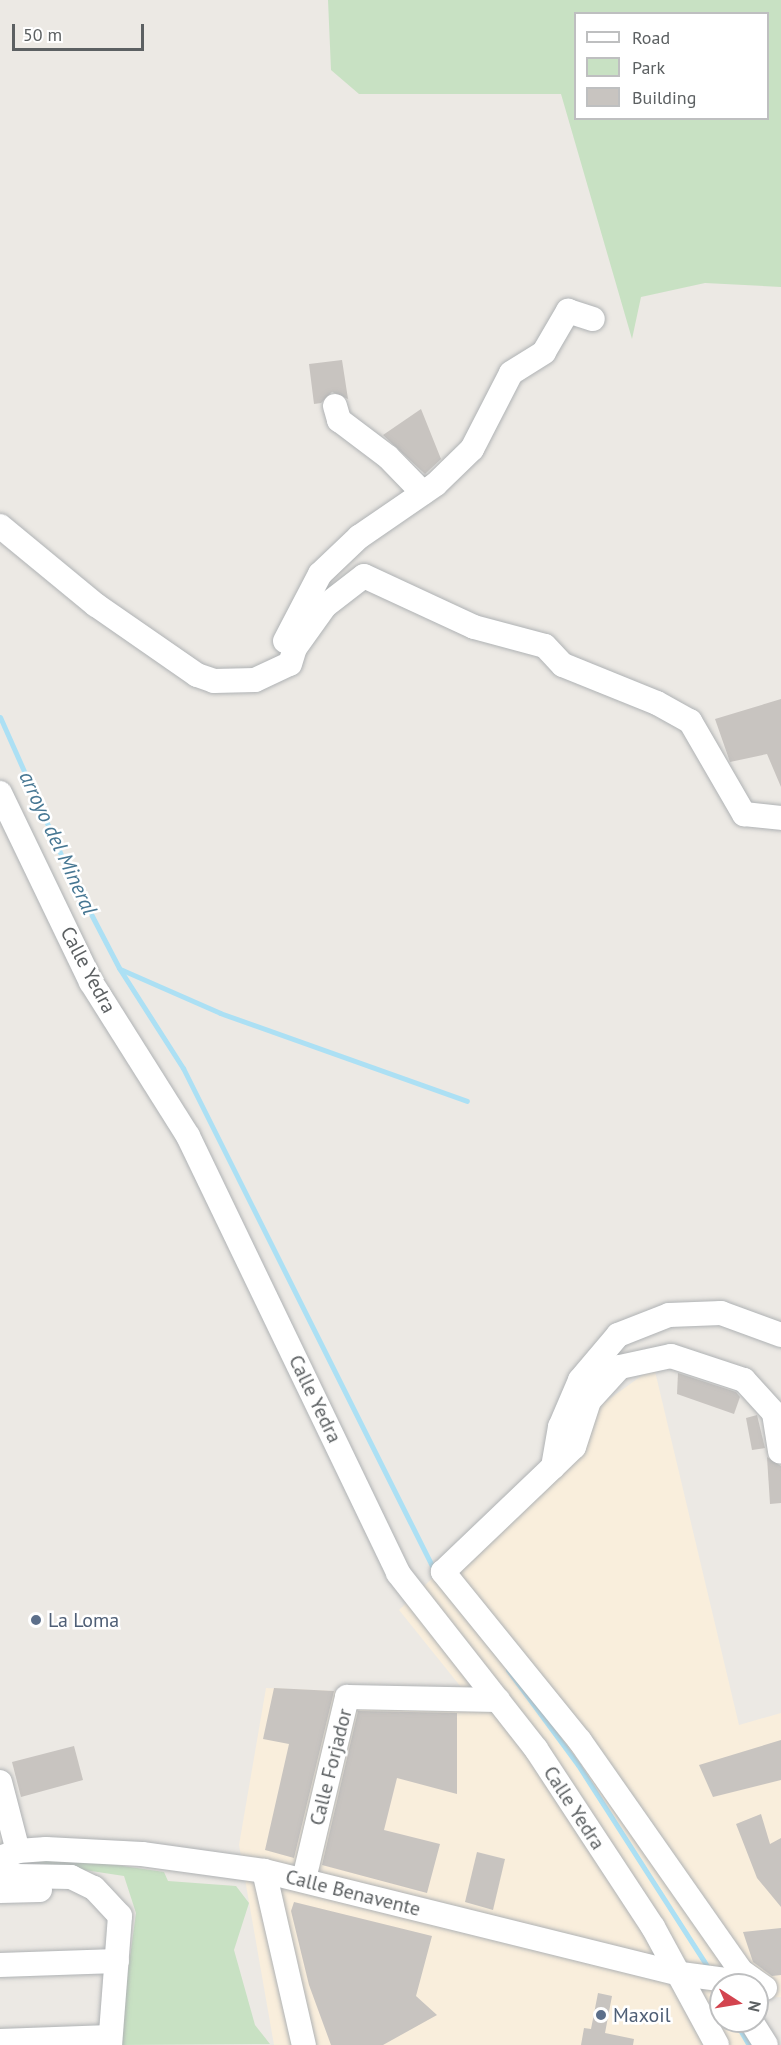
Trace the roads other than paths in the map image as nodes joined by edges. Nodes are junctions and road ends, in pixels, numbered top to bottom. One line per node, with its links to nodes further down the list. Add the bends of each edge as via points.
1 (593, 319): 3 (street, via 568,311 544,352 511,373 472,449)
2 (335, 406): 3 (street, via 339,420 388,457)
3 (423, 493): 5 (street, via 358,537 321,574 288,634)
4 (0, 526): 5 (street, via 96,604 196,675 214,681 255,680)
5 (274, 672): 7 (street, via 290,664 295,648 325,606 364,576 474,627 545,646 563,665 657,703 690,721 744,814)
6 (0, 793): 11 (street, Calle Yedra, via 91,982 189,1136 398,1573)
7 (781, 818)
8 (781, 1335): 10 (street, via 721,1313 669,1315 618,1335 580,1380 560,1427)
9 (779, 1435): 10 (street, via 774,1413 744,1380 671,1356 620,1366 589,1401 574,1447)
10 (553, 1467): 21 (street, via 443,1572 593,1759)
11 (498, 1700): 16 (street, Calle Forjador, via 347,1697); 22 (street, Calle Yedra, via 536,1749)
12 (0, 1782): 13 (street)
13 (9, 1855): 15 (street, Calle Benavente, via 142,1854)
14 (0, 1870): 17 (street, via 16,1876 71,1877)
15 (264, 1871): 16 (street, Calle Benavente); 26 (street)
16 (304, 1879): 22 (street, Calle Benavente)
17 (94, 1888): 18 (street); 19 (street, via 120,1916)
18 (0, 1891)
19 (117, 1961): 20 (street); 25 (street)
20 (0, 1965)
21 (744, 1973)
22 (681, 1974): 23 (street, Calle Benavente); 27 (street, Calle Yedra)
23 (709, 1979)
24 (0, 2041): 25 (street)
25 (110, 2041)
26 (304, 2045)
27 (717, 2045)

